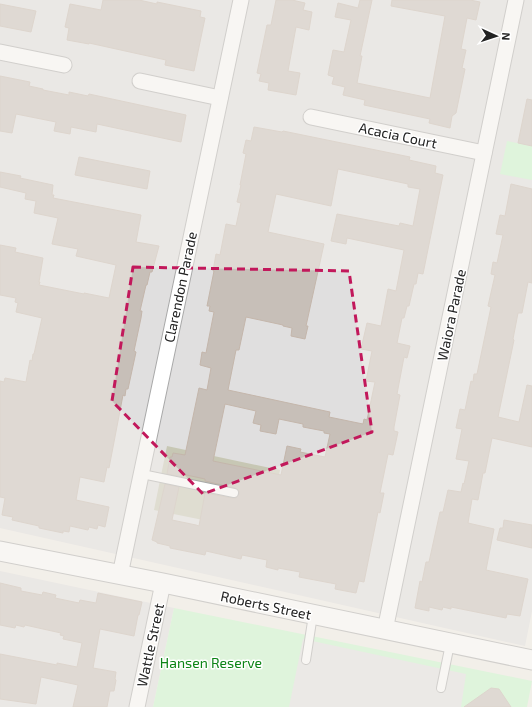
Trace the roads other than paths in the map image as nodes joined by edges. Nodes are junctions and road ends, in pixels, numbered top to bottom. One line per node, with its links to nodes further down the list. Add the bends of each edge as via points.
1 (240, 0): 6 (street, Clarendon Parade)
2 (516, 0): 8 (street, Waiora Parade)
3 (0, 52): 4 (street)
4 (64, 65)
5 (140, 81): 6 (street)
6 (220, 98): 9 (street, Clarendon Parade)
7 (311, 117): 8 (street, Acacia Court)
8 (484, 153): 15 (street, Waiora Parade)
9 (142, 474): 10 (lane); 12 (street, Clarendon Parade)
10 (234, 493)
11 (0, 551): 12 (street, Roberts Street)
12 (120, 575): 13 (street, Roberts Street)
13 (162, 583): 14 (street, Roberts Street); 20 (street, Wattle Street)
14 (313, 615): 15 (street, Roberts Street); 17 (lane)
15 (385, 630): 16 (street, Roberts Street)
16 (450, 644): 18 (street, Roberts Street); 19 (lane)
17 (306, 660)
18 (532, 660)
19 (441, 688)
20 (137, 707)

